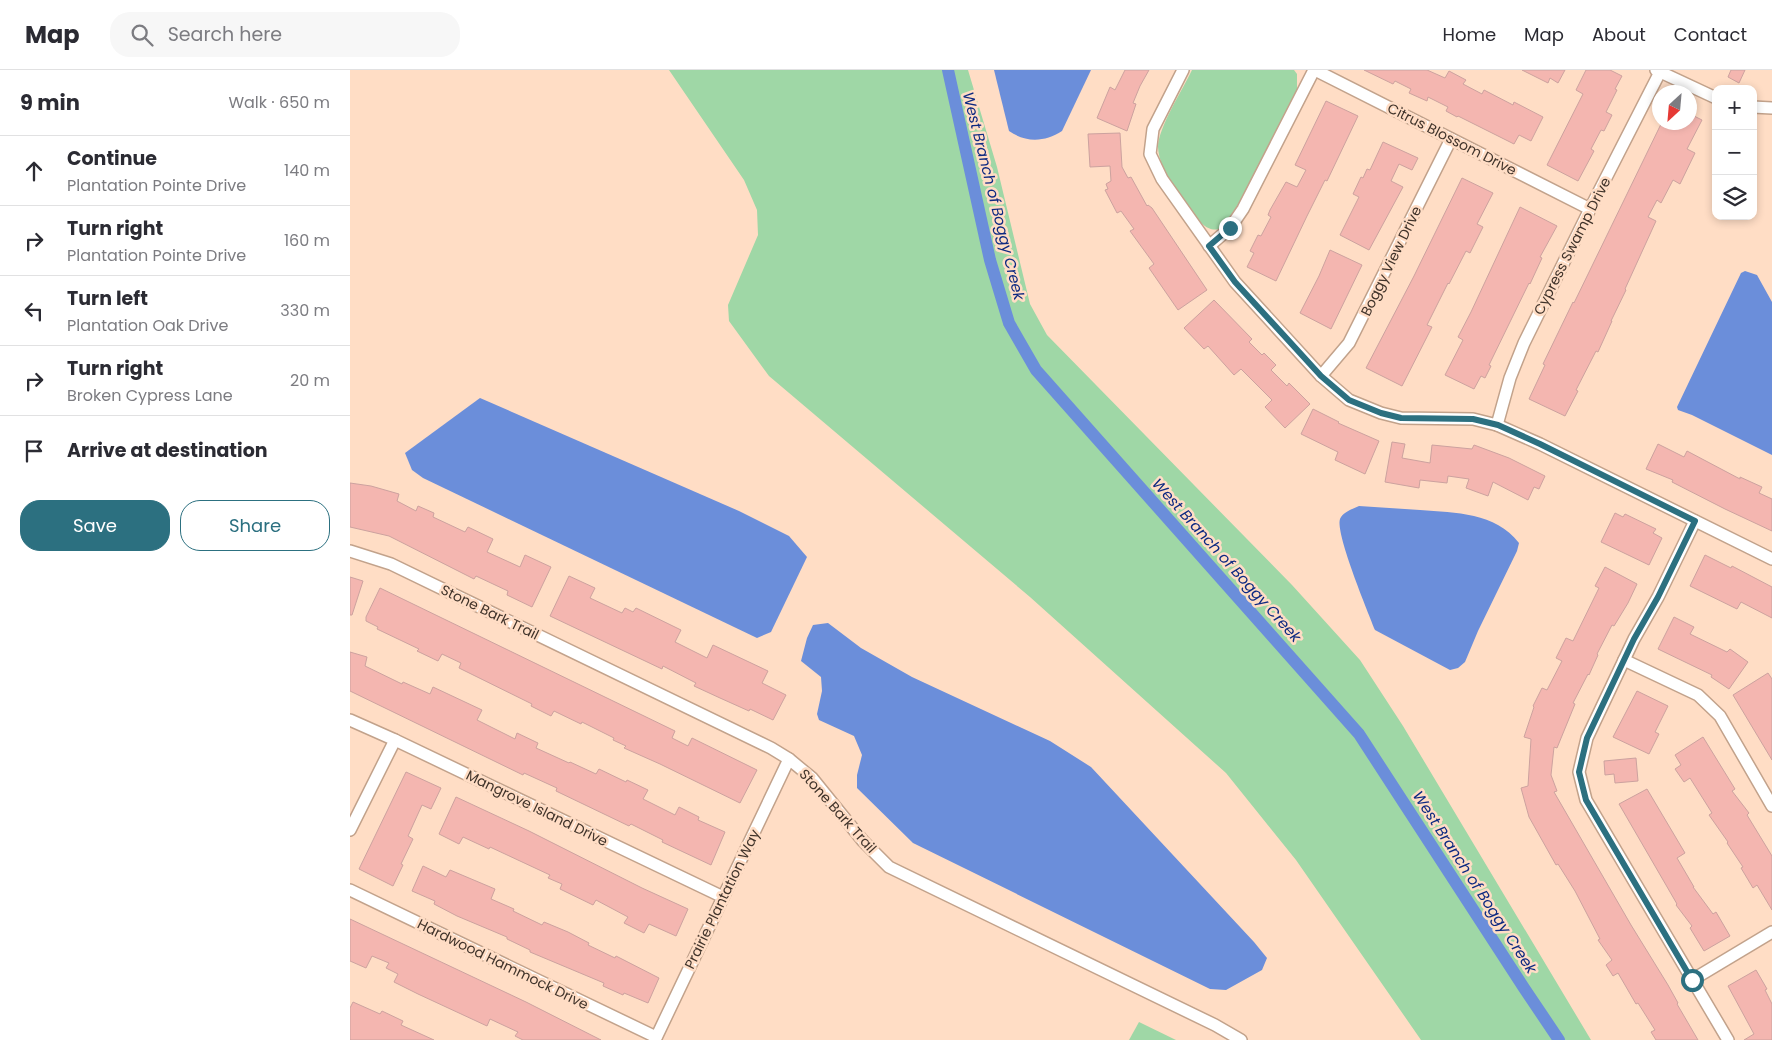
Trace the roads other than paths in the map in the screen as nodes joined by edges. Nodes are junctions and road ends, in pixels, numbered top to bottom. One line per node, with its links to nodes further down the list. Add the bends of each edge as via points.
1 (1183, 70): 9 (street, via 1153,129 1150,154 1162,179)
2 (1314, 70): 7 (street, Citrus Blossom Drive); 9 (street, via 1242,209 1230,228)
3 (1658, 71): 4 (street); 8 (street, Cypress Swamp Drive)
4 (1712, 96)
5 (1757, 107): 6 (street)
6 (1772, 108)
7 (1451, 139): 8 (street, Citrus Blossom Drive); 10 (street, Boggy View Drive, via 1349,343)
8 (1590, 209): 11 (street, Cypress Swamp Drive, via 1524,343 1510,378)
9 (1209, 246): 10 (street, via 1235,282)
10 (1321, 376): 11 (street, via 1349,400 1381,413 1401,418 1473,419)
11 (1498, 425): 12 (street)
12 (1695, 521): 14 (street); 15 (street)
13 (350, 551): 18 (street, Stone Bark Trail, via 392,564)
14 (1772, 559)
15 (1624, 660): 19 (street, via 1698,695 1720,716); 24 (street, via 1587,738 1579,772 1586,800)
16 (350, 720): 17 (street, Mangrove Island Drive)
17 (395, 740): 20 (street); 22 (street, Mangrove Island Drive)
18 (790, 759): 22 (street, Prairie Plantation Way); 26 (street, Stone Bark Trail, via 812,778 863,841 889,867 1206,1020)
19 (1772, 806)
20 (350, 830)
21 (350, 890): 25 (street, Hardwood Hammock Drive)
22 (723, 897): 25 (street, Prairie Plantation Way)
23 (1772, 932): 24 (street)
24 (1692, 980): 27 (street)
25 (655, 1039)
26 (1241, 1040)
27 (1728, 1040)

